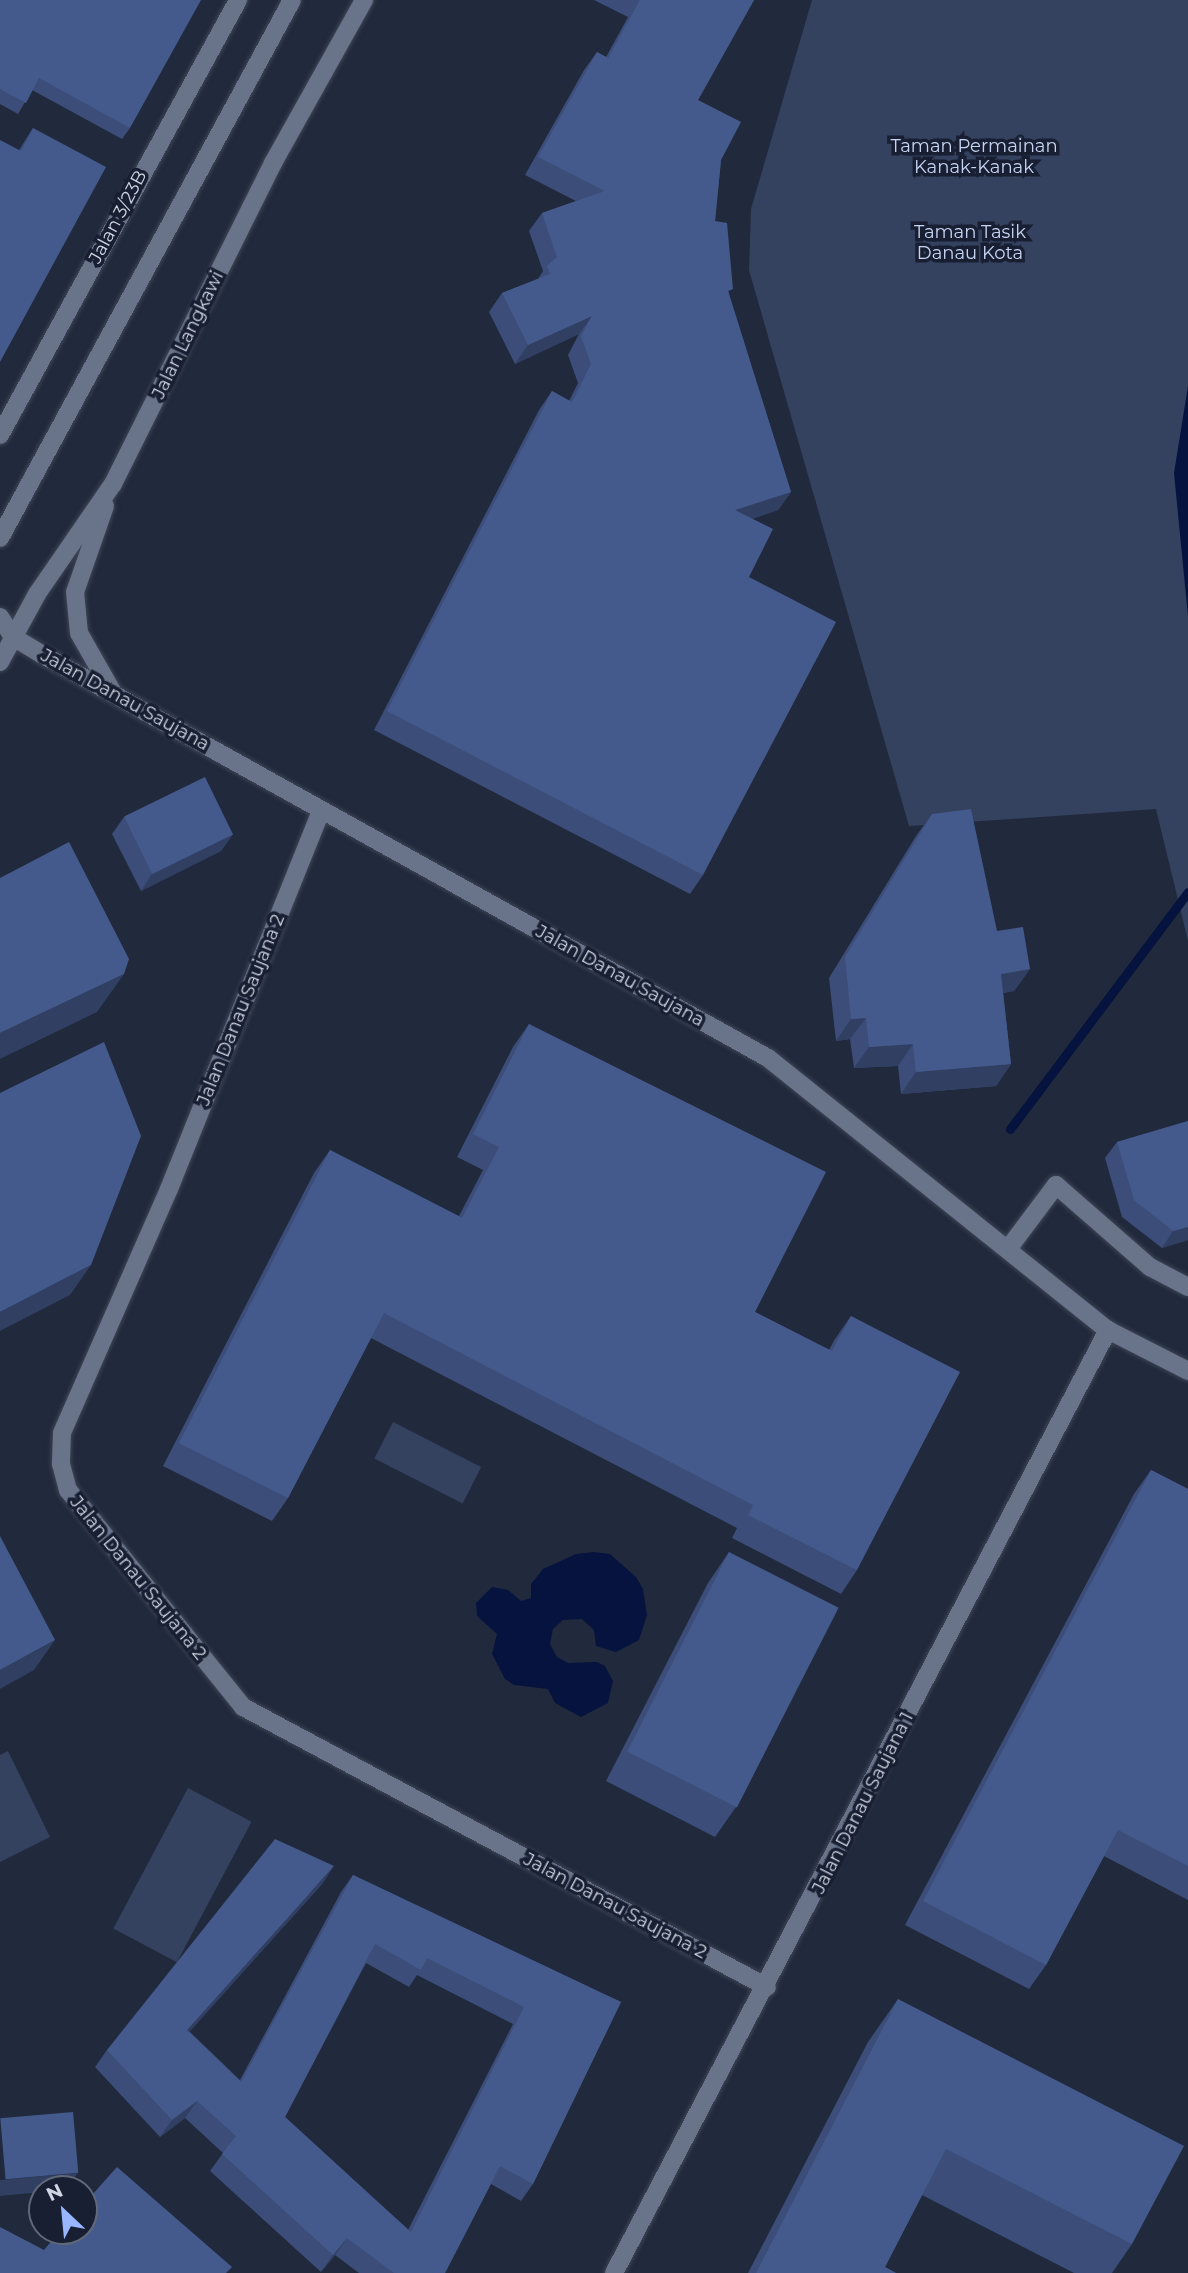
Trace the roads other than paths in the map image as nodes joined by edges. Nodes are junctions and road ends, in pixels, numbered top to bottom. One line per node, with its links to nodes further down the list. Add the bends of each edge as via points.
1 (238, 0): 4 (street, Jalan 3/23B)
2 (292, 0): 6 (street)
3 (364, 0): 5 (street, Jalan Langkawi, via 273,163)
4 (0, 435)
5 (113, 484): 8 (street, Jalan Langkawi); 10 (street, via 75,593 79,634)
6 (0, 538)
7 (0, 617): 8 (street)
8 (7, 638): 9 (street, Jalan Langkawi); 10 (street, Jalan Danau Saujana)
9 (0, 662)
10 (114, 694): 11 (street, Jalan Danau Saujana)
11 (321, 811): 12 (street, Jalan Danau Saujana, via 768,1058); 16 (street, Jalan Danau Saujana 2, via 169,1189 62,1433 61,1464 68,1490 243,1707)
12 (1008, 1249): 13 (street, via 1056,1185 1150,1267); 14 (street, Jalan Danau Saujana)
13 (1185, 1283)
14 (1108, 1330): 15 (street, Jalan Danau Saujana); 16 (street, Jalan Danau Saujana 1)
15 (1188, 1371)
16 (767, 1987): 17 (street, Jalan Danau Saujana 1)
17 (614, 2273)

